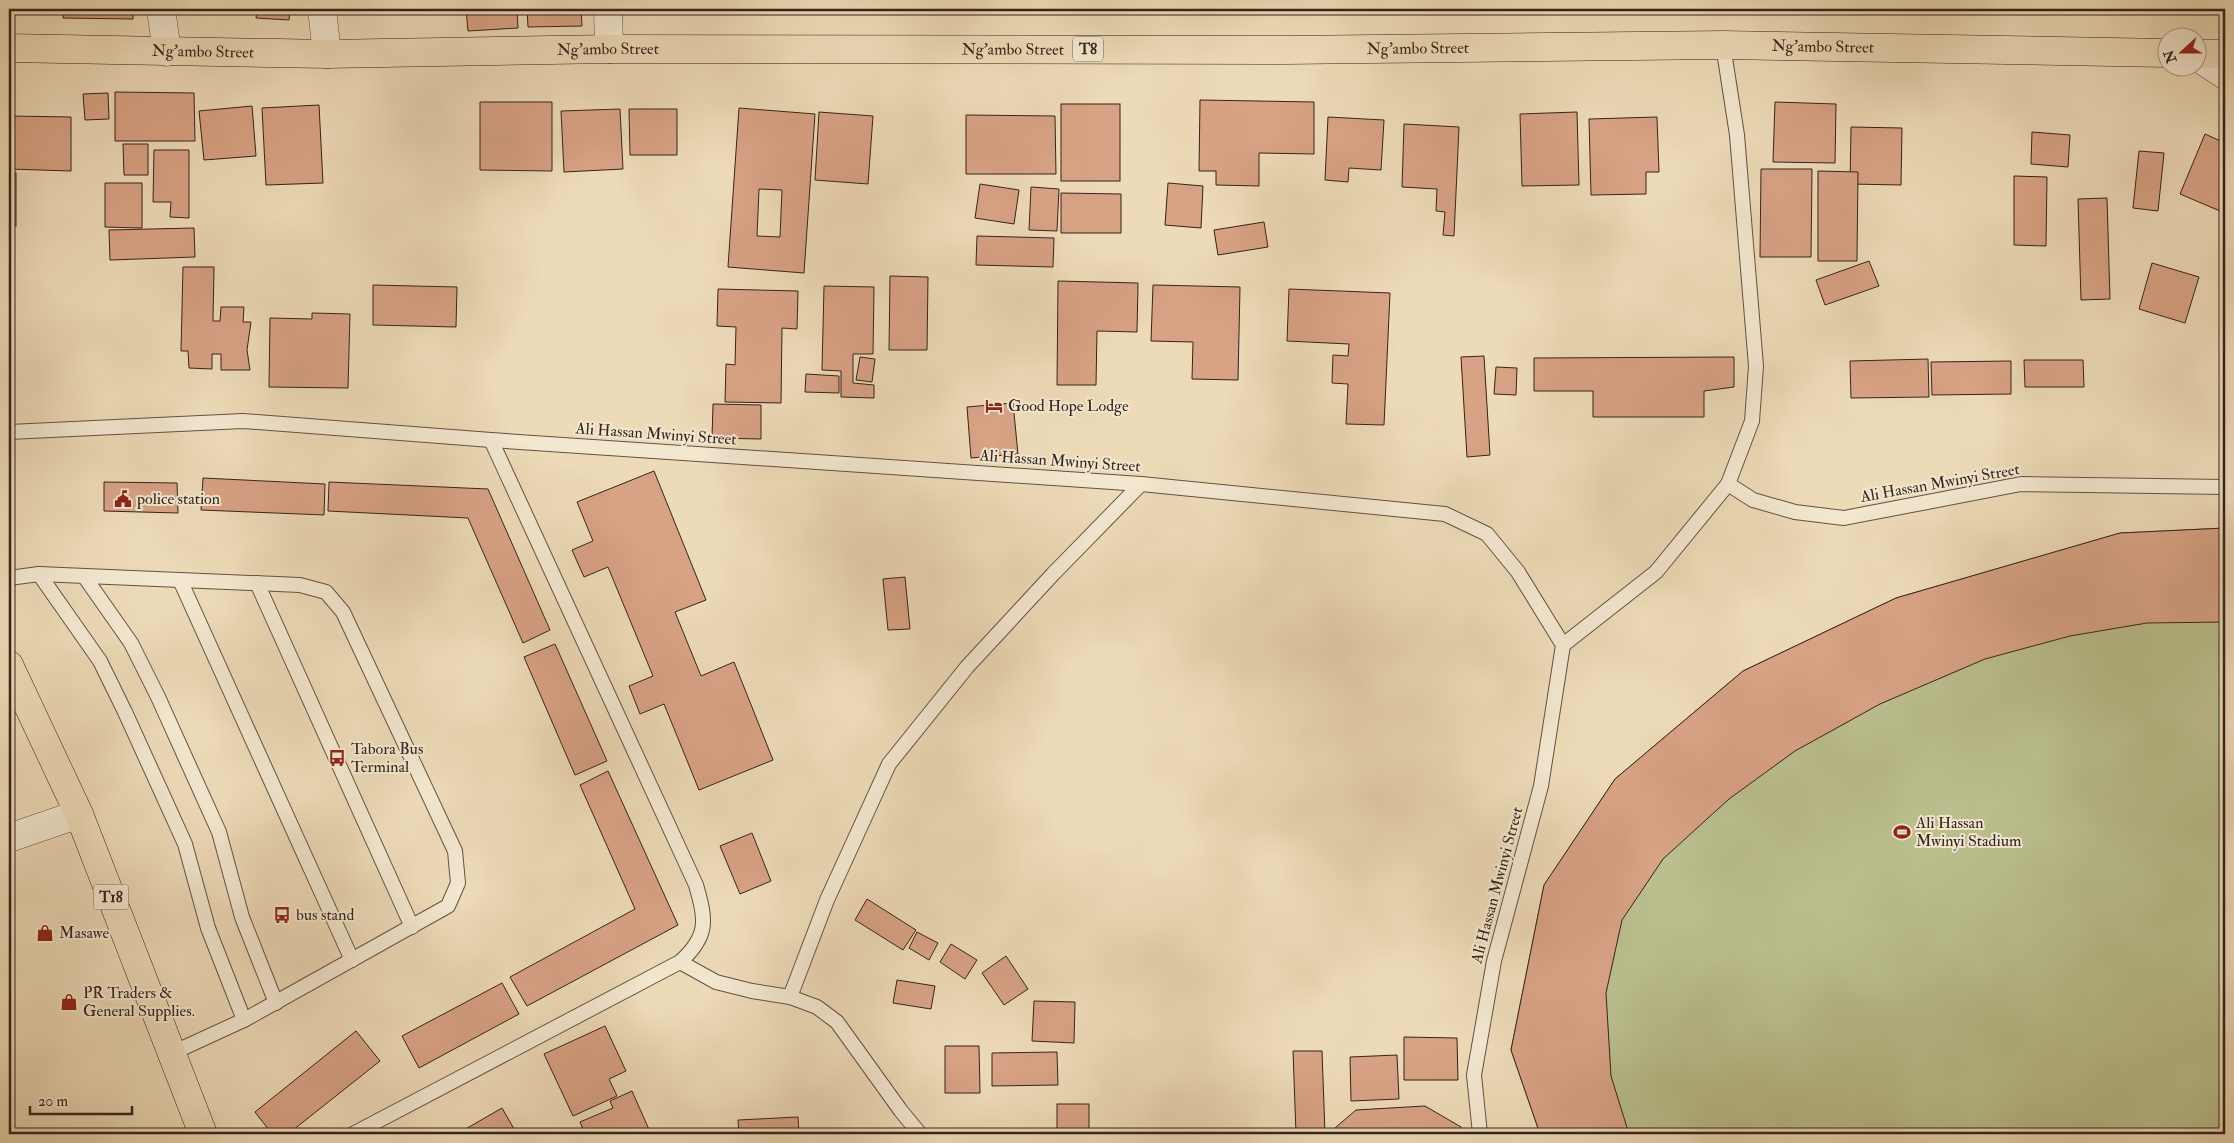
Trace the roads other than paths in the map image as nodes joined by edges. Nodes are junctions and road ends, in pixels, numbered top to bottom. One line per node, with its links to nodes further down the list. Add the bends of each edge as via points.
1 (161, 9): 7 (street)
2 (322, 9): 9 (street)
3 (608, 9): 6 (street)
4 (1722, 45): 6 (main road, Ng’ambo Street / T8, via 1296,50); 8 (main road, Ng’ambo Street / T8); 17 (lane, via 1737,135 1756,366 1752,421)
5 (9, 48): 7 (main road, Ng’ambo Street / T8)
6 (609, 49): 9 (main road, Ng’ambo Street / T8)
7 (167, 52): 9 (main road, Ng’ambo Street / T8)
8 (2156, 53)
9 (327, 54)
10 (2225, 54): 11 (main road)
11 (2206, 55)
12 (2206, 62): 13 (street)
13 (2225, 75)
14 (9, 432): 15 (lane, Ali Hassan Mwinyi Street, via 243,421)
15 (491, 440): 16 (lane, Ali Hassan Mwinyi Street); 30 (lane, via 696,885 704,913 702,933 694,950)
16 (1141, 484): 24 (lane, Ali Hassan Mwinyi Street, via 1445,514 1487,534 1518,572); 31 (lane, via 967,667 889,764 827,900)
17 (1728, 484): 18 (lane, Ali Hassan Mwinyi Street, via 1753,500 1795,512 1844,518 2021,484); 24 (lane, via 1656,572)
18 (2225, 487)
19 (39, 574): 20 (lane); 21 (lane); 33 (lane, via 100,661 125,712 185,844 208,928)
20 (84, 576): 22 (lane); 32 (lane, via 131,644 219,832 242,917)
21 (9, 578)
22 (180, 580): 23 (lane); 29 (lane)
23 (257, 583): 28 (lane); 28 (lane, via 300,585 326,592 343,612 455,851 458,883 448,906)
24 (1562, 646): 38 (lane, Ali Hassan Mwinyi Street, via 1541,786 1494,961 1474,1075)
25 (9, 665): 26 (main road, T18)
26 (80, 814): 27 (street); 34 (main road, T18)
27 (9, 838)
28 (412, 926): 29 (lane)
29 (352, 960): 32 (lane)
30 (680, 962): 31 (lane, via 716,982); 36 (lane)
31 (790, 996): 37 (lane, via 817,1007 837,1022)
32 (276, 1003): 33 (lane)
33 (244, 1020): 34 (lane)
34 (170, 1054): 35 (main road, T18)
35 (203, 1134)
36 (353, 1134)
37 (920, 1134)
38 (1480, 1134)

